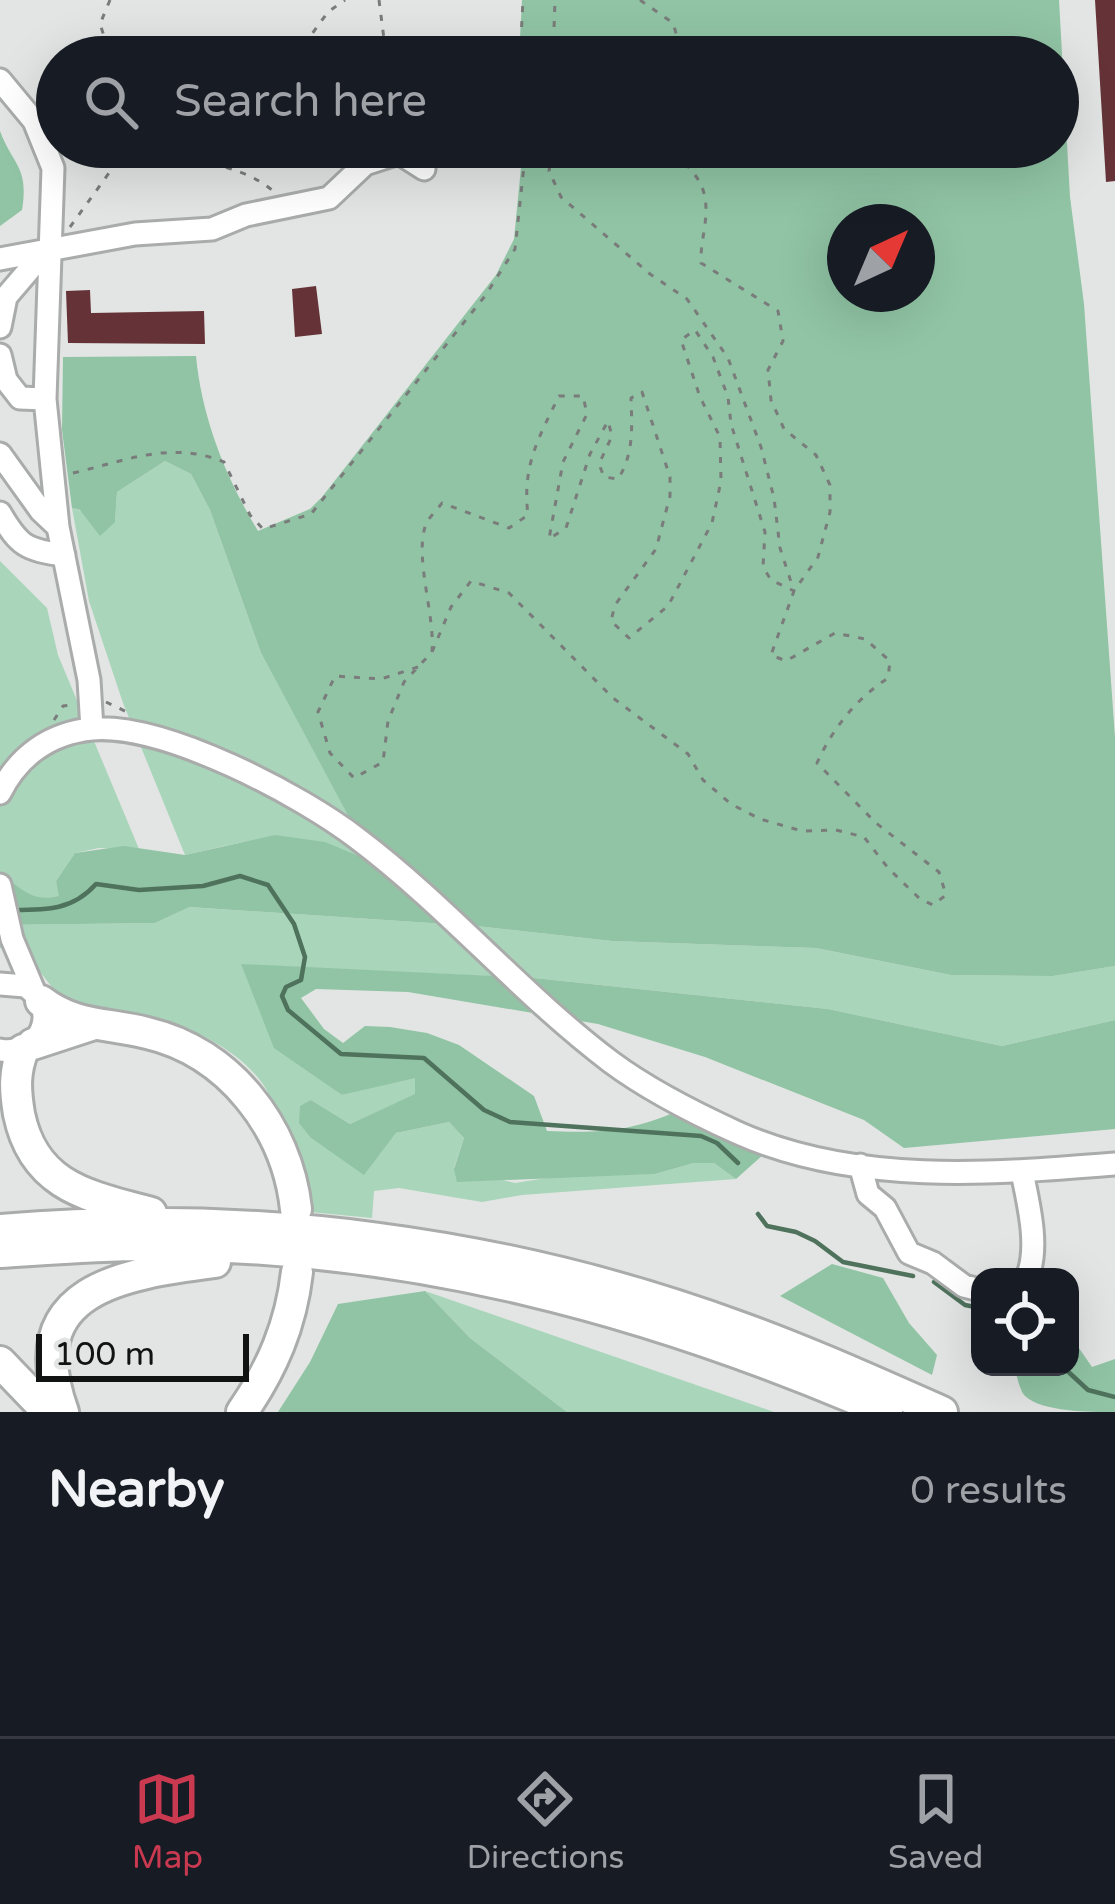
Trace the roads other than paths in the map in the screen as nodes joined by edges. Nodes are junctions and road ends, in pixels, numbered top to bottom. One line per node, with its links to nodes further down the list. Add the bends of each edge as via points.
1 (0, 80): 2 (street)
2 (36, 127)
3 (53, 168): 5 (street)
4 (361, 168): 5 (street, via 329,198 212,229)
5 (47, 249): 6 (street); 7 (street, via 6,297); 9 (street)
6 (0, 259)
7 (0, 327)
8 (0, 355): 9 (street, via 20,398)
9 (46, 399): 12 (street)
10 (0, 454): 12 (street)
11 (0, 513): 13 (street, via 33,551)
12 (58, 527): 13 (street)
13 (64, 555): 14 (street)
14 (92, 729): 15 (street, via 31,752); 25 (street, via 197,752 316,812 386,861 640,1082 744,1136)
15 (0, 793)
16 (0, 885): 17 (street)
17 (12, 939): 18 (street); 19 (street)
18 (0, 981): 19 (street)
19 (37, 996): 20 (highway, via 57,1014); 21 (street, via 45,1024)
20 (91, 1025): 21 (highway); 27 (highway, via 164,1037 224,1072 277,1139)
21 (19, 1048): 28 (highway, via 18,1105 42,1165 77,1191)
22 (0, 1078): 23 (highway)
23 (0, 1141)
24 (1115, 1163): 26 (street)
25 (860, 1165): 26 (street); 33 (street, via 868,1195 886,1208 909,1253)
26 (1022, 1172): 32 (street)
27 (296, 1209)
28 (191, 1224): 29 (highway); 39 (highway, via 366,1236 516,1261 740,1327)
29 (0, 1230)
30 (0, 1252): 31 (highway, via 145,1245)
31 (297, 1262): 36 (highway, via 156,1270 80,1299 61,1324 52,1358); 37 (highway, via 291,1314); 38 (highway, via 425,1268 595,1304 733,1348)
32 (1029, 1268)
33 (971, 1288)
34 (0, 1362): 35 (highway)
35 (48, 1412)
36 (63, 1412)
37 (242, 1412)
38 (887, 1412)
39 (942, 1412)

